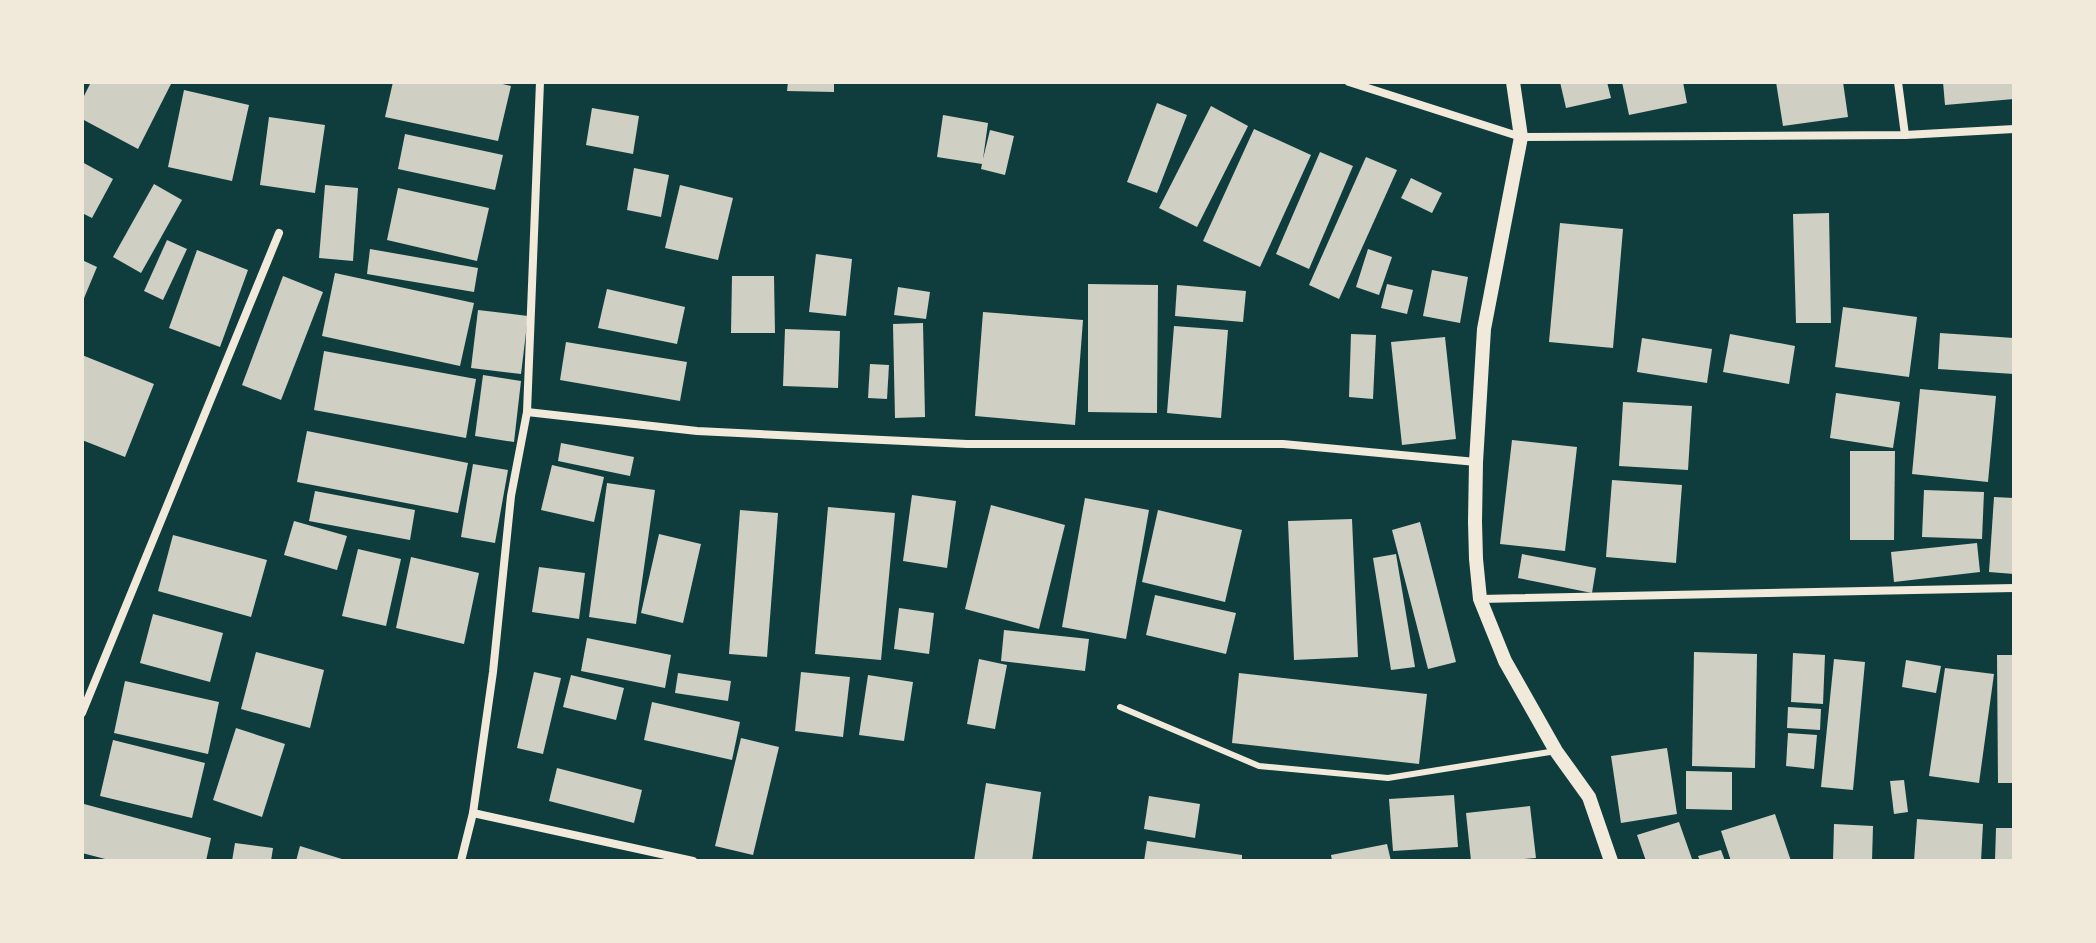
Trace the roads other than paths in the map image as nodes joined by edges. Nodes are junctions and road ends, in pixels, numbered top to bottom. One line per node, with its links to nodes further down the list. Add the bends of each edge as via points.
1 (540, 82): 9 (street)
2 (1349, 82): 7 (street)
3 (1513, 82): 7 (street)
4 (1898, 82): 6 (street)
5 (2014, 129): 6 (street)
6 (1905, 135): 7 (street)
7 (1521, 137): 10 (street, via 1484,329)
8 (279, 233): 14 (street)
9 (527, 412): 10 (street, via 697,431 967,444 1283,444); 16 (street, via 511,496)
10 (1476, 462): 12 (street)
11 (2014, 588): 12 (street)
12 (1480, 599): 15 (street, via 1505,661)
13 (1120, 707): 15 (lane, via 1259,766 1388,778)
14 (82, 713)
15 (1556, 751): 19 (street, via 1589,797)
16 (473, 813): 17 (street); 18 (street)
17 (461, 861)
18 (693, 861)
19 (1611, 861)

